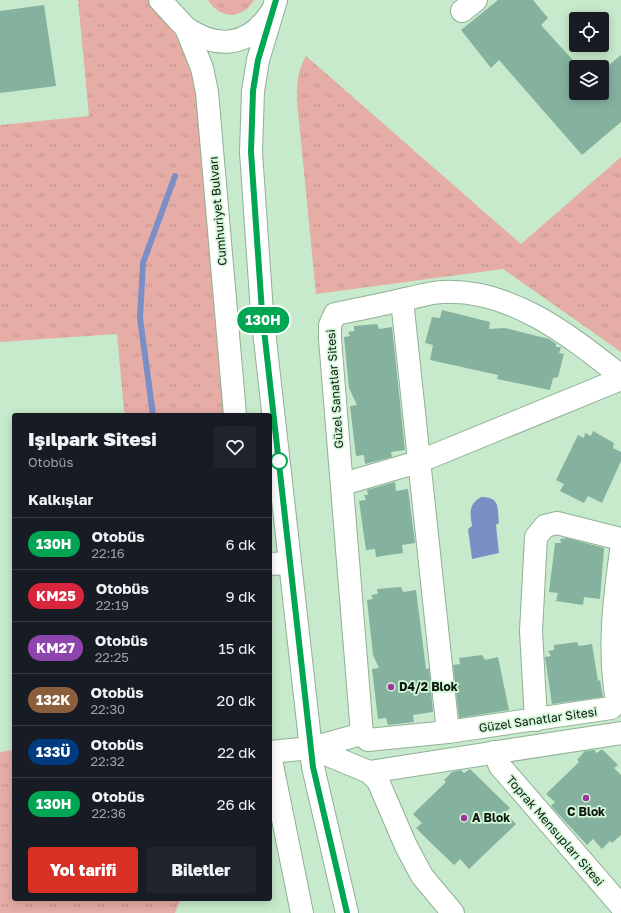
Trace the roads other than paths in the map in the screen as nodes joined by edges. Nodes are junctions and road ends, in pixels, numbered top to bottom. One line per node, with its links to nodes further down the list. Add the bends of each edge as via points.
1 (274, 6): 2 (street, via 263,26 249,36 233,41 216,42 200,37); 6 (street, via 258,60 253,91 251,152)
2 (173, 11): 5 (street, Cumhuriyet Bulvarı, via 202,68 207,92)
3 (402, 300): 4 (street, Güzel Sanatlar Sitesi, via 442,292 461,292 506,303 569,335); 8 (street); 9 (street, Güzel Sanatlar Sitesi, via 335,314 330,324)
4 (621, 377): 8 (street, Güzel Sanatlar Sitesi)
5 (235, 413)
6 (269, 413)
7 (272, 451): 12 (street)
8 (418, 462): 9 (street, Güzel Sanatlar Sitesi); 14 (street)
9 (342, 484): 16 (street, Güzel Sanatlar Sitesi)
10 (621, 539): 13 (street, via 557,523 545,526 536,538 531,631)
11 (621, 551): 13 (street, Güzel Sanatlar Sitesi, via 613,602 612,672 617,701 615,706 608,710)
12 (280, 563): 17 (street)
13 (536, 720): 14 (street, Güzel Sanatlar Sitesi)
14 (448, 732): 16 (street, Güzel Sanatlar Sitesi, via 368,740)
15 (621, 733): 18 (street)
16 (362, 734): 17 (street)
17 (311, 748): 19 (street); 21 (street); 24 (street, via 313,767)
18 (494, 752): 21 (street); 22 (street, Toprak Mensupları Sitesi, via 500,766)
19 (272, 754)
20 (272, 764): 23 (street)
21 (369, 772): 25 (street, via 378,781 422,876)
22 (621, 906)
23 (302, 913)
24 (347, 913)
25 (453, 913)

